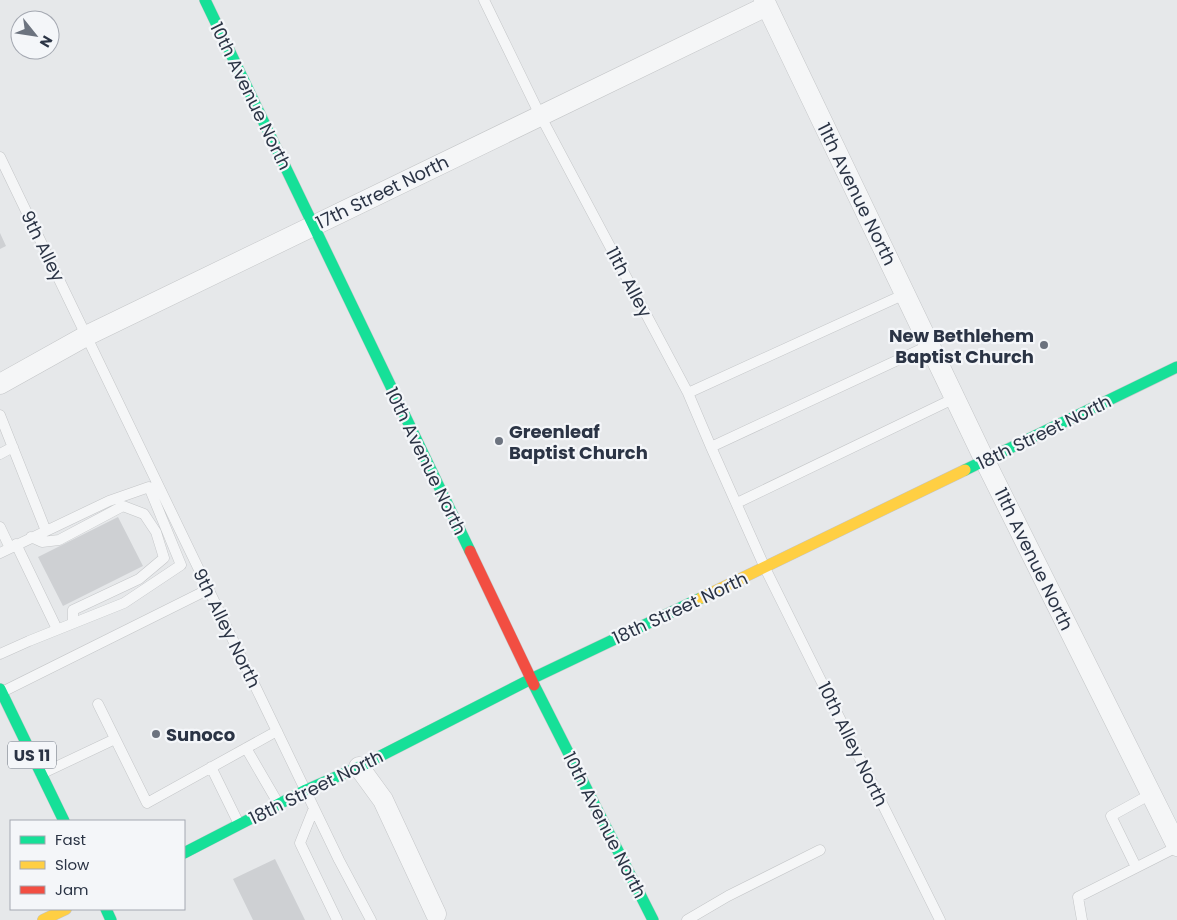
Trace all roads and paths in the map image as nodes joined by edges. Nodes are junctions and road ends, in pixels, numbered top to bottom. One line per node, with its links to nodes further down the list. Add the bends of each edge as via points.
1 (205, 0): 6 (main road, 10th Avenue North)
2 (484, 0): 4 (lane, 11th Alley)
3 (766, 3): 4 (street, 17th Street North); 7 (street, 11th Avenue North)
4 (540, 116): 6 (street, 17th Street North); 12 (lane, 11th Alley)
5 (0, 157): 8 (lane, 9th Alley)
6 (313, 225): 8 (street, 17th Street North); 29 (main road, 10th Avenue North)
7 (905, 294): 9 (street, 11th Avenue North); 12 (lane)
8 (86, 336): 11 (street, 17th Street North); 25 (lane, 9th Alley North)
9 (930, 344): 13 (street, 11th Avenue North); 15 (lane)
10 (1177, 367): 18 (main road, 18th Street North)
11 (0, 384)
12 (688, 393): 15 (lane, 11th Alley)
13 (955, 398): 18 (street, 11th Avenue North); 19 (lane)
14 (0, 415): 16 (lane)
15 (711, 447): 19 (lane, 11th Alley)
16 (13, 448): 17 (lane); 21 (lane)
17 (0, 454)
18 (985, 461): 24 (main road, 18th Street North); 39 (street, 11th Avenue North)
19 (737, 503): 24 (lane, 11th Alley)
20 (0, 527): 23 (lane)
21 (46, 531): 22 (lane); 26 (lane, via 109,501 149,487 180,565 124,603)
22 (31, 537): 23 (lane); 26 (lane, via 42,542 59,540 123,506 144,514 156,532 164,558 139,579 73,610)
23 (9, 548): 27 (lane)
24 (766, 568): 29 (main road, 18th Street North); 55 (lane, 10th Alley North)
25 (209, 589): 30 (lane); 32 (lane, 9th Alley North)
26 (73, 623): 27 (lane)
27 (57, 629): 28 (lane)
28 (0, 654)
29 (530, 679): 36 (main road, 18th Street North); 53 (main road, 10th Avenue North)
30 (1, 691): 37 (main road, US 11)
31 (98, 704): 33 (lane)
32 (277, 731): 34 (lane); 38 (lane, 9th Alley North)
33 (115, 739): 35 (lane, via 146,803); 37 (lane)
34 (246, 748): 35 (lane); 40 (lane)
35 (211, 767): 43 (lane)
36 (358, 767): 38 (main road, 18th Street North); 49 (street, via 383,800)
37 (41, 774): 42 (main road, US 11)
38 (306, 790): 40 (main road, 18th Street North); 41 (lane, 9th Alley North)
39 (1151, 794): 44 (street, 11th Avenue North); 47 (lane, via 1111,816)
40 (278, 804): 43 (main road, 18th Street North)
41 (314, 808): 51 (lane, via 300,843); 52 (lane, 9th Alley North)
42 (64, 820)
43 (239, 824): 46 (main road, 18th Street North)
44 (1177, 846): 47 (lane)
45 (820, 850): 54 (lane)
46 (185, 851)
47 (1136, 867): 56 (lane, via 1078,898)
48 (64, 910): 50 (main road)
49 (436, 914)
50 (43, 920)
51 (337, 920)
52 (371, 920)
53 (653, 920)
54 (686, 920)
55 (940, 920)
56 (1082, 920)

